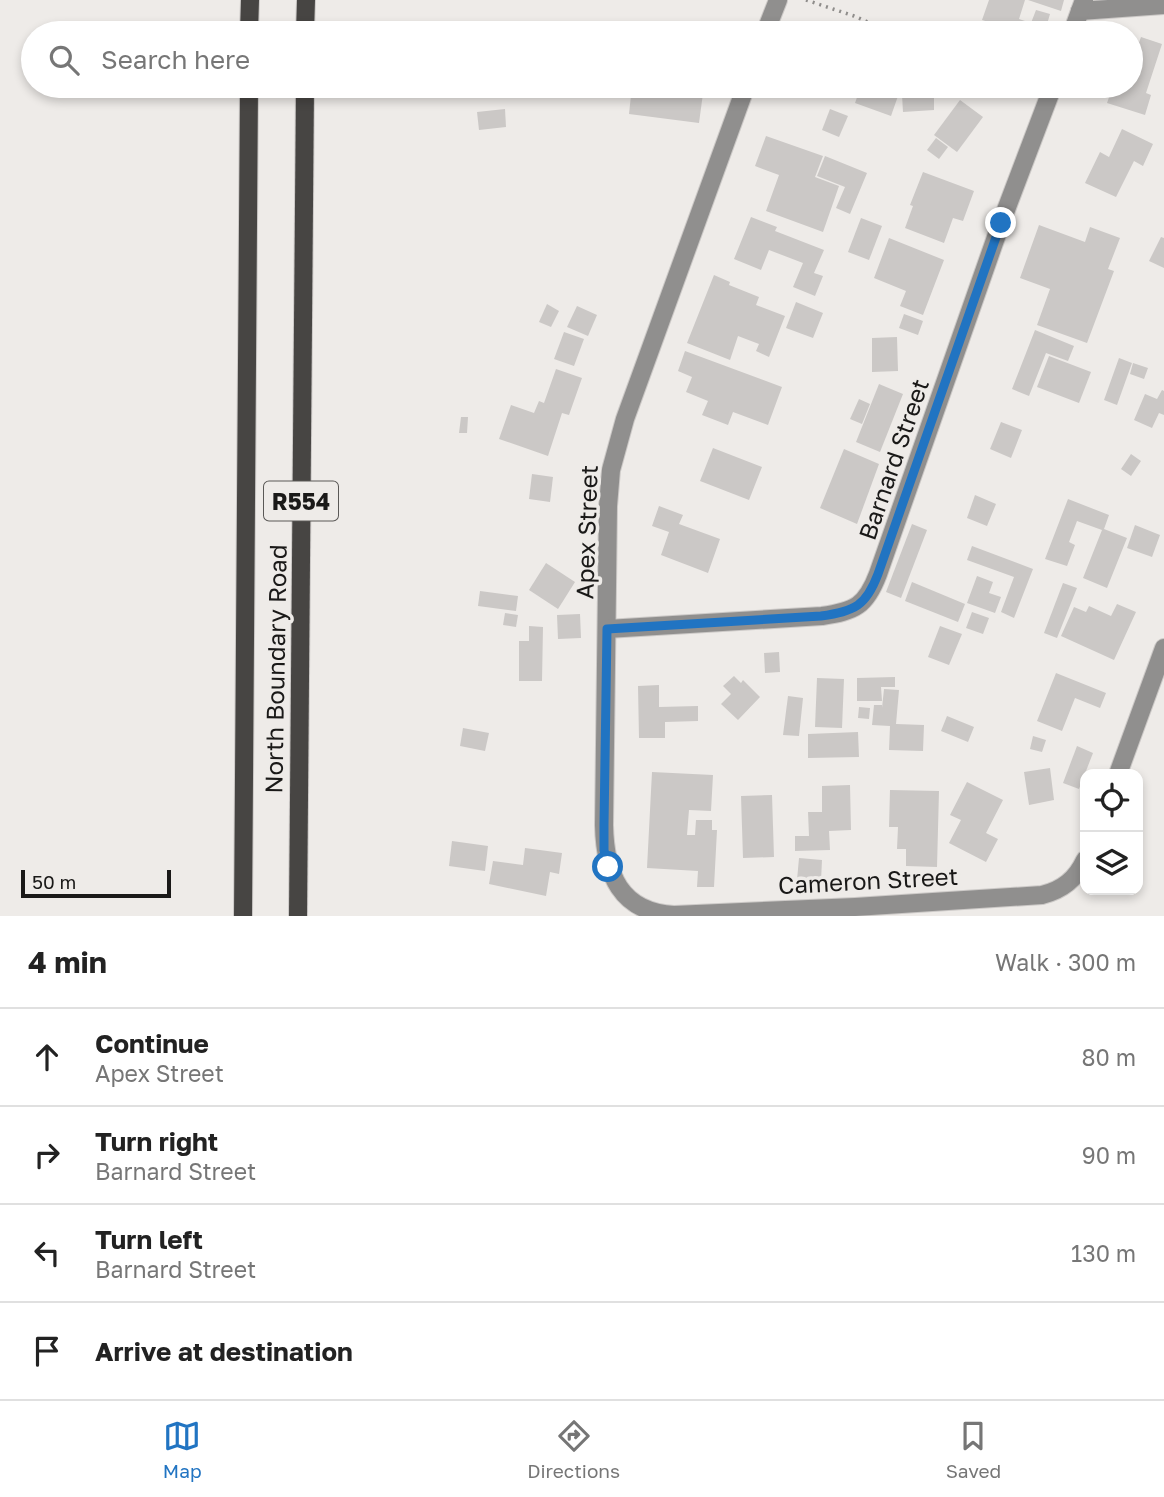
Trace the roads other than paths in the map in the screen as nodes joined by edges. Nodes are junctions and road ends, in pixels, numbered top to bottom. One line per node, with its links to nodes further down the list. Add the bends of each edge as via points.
1 (250, 0): 6 (main road)
2 (306, 0): 7 (main road)
3 (778, 0): 8 (street)
4 (1164, 5): 5 (street)
5 (1082, 6)
6 (249, 21)
7 (305, 21)
8 (770, 21)
9 (249, 98): 19 (main road, North Boundary Road / R554)
10 (305, 98): 20 (main road, North Boundary Road / R554)
11 (742, 98): 13 (street, Apex Street, via 615,449 608,506)
12 (1048, 98): 13 (street, Barnard Street, via 867,598 857,608 821,616)
13 (607, 629): 17 (street, Apex Street, via 604,850 616,885)
14 (1164, 648): 15 (street)
15 (1120, 769)
16 (1080, 868): 18 (street, Cameron Street, via 1070,883 1042,895)
17 (640, 907): 18 (street, Cameron Street, via 674,915)
18 (855, 911)
19 (243, 916)
20 (298, 916)

